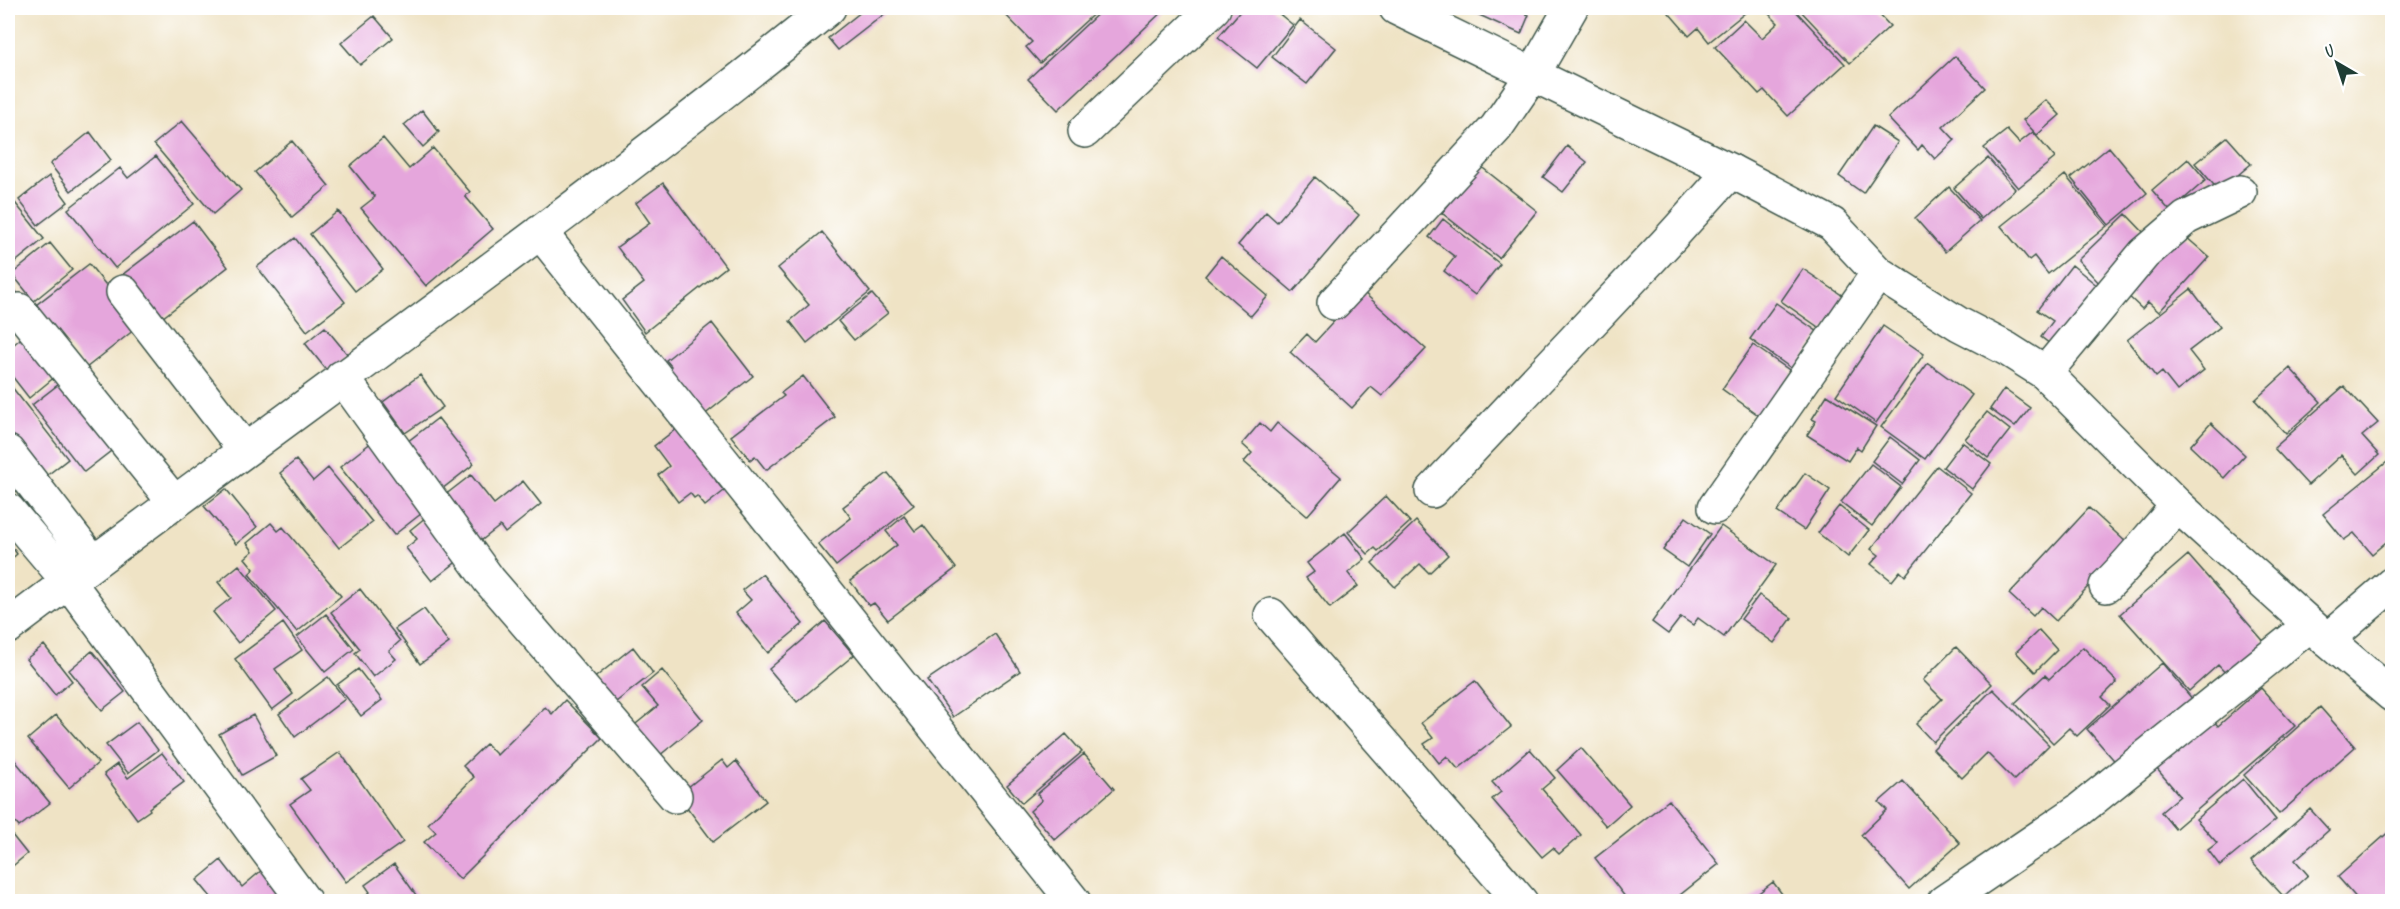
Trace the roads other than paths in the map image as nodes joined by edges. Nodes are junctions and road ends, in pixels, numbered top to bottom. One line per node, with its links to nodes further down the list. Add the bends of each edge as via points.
1 (829, 8): 9 (street)
2 (1214, 8): 6 (street)
3 (1396, 8): 5 (street)
4 (1571, 8): 5 (street)
5 (1533, 74): 7 (street); 12 (street, via 1496,128)
6 (1085, 130)
7 (1731, 171): 10 (street, via 1832,224); 18 (street)
8 (2240, 192): 14 (street, via 2186,218 2144,254)
9 (540, 232): 15 (street); 32 (street)
10 (1878, 273): 14 (street); 21 (street)
11 (123, 291): 16 (street)
12 (1334, 303)
13 (19, 310): 19 (street)
14 (2045, 373): 20 (street)
15 (342, 377): 16 (street); 30 (street, via 489,580)
16 (245, 450): 19 (street)
17 (8, 452): 23 (street)
18 (1432, 490)
19 (174, 502): 23 (street)
20 (2178, 506): 25 (street); 28 (street)
21 (1715, 507)
22 (8, 510): 23 (street)
23 (81, 572): 27 (street); 31 (street)
24 (2392, 584): 28 (street)
25 (2106, 586)
26 (1271, 615): 33 (street)
27 (8, 627)
28 (2318, 632): 29 (street); 34 (street, via 2078,811)
29 (2392, 695)
30 (675, 796)
31 (305, 902)
32 (1074, 902)
33 (1521, 902)
34 (1944, 902)

